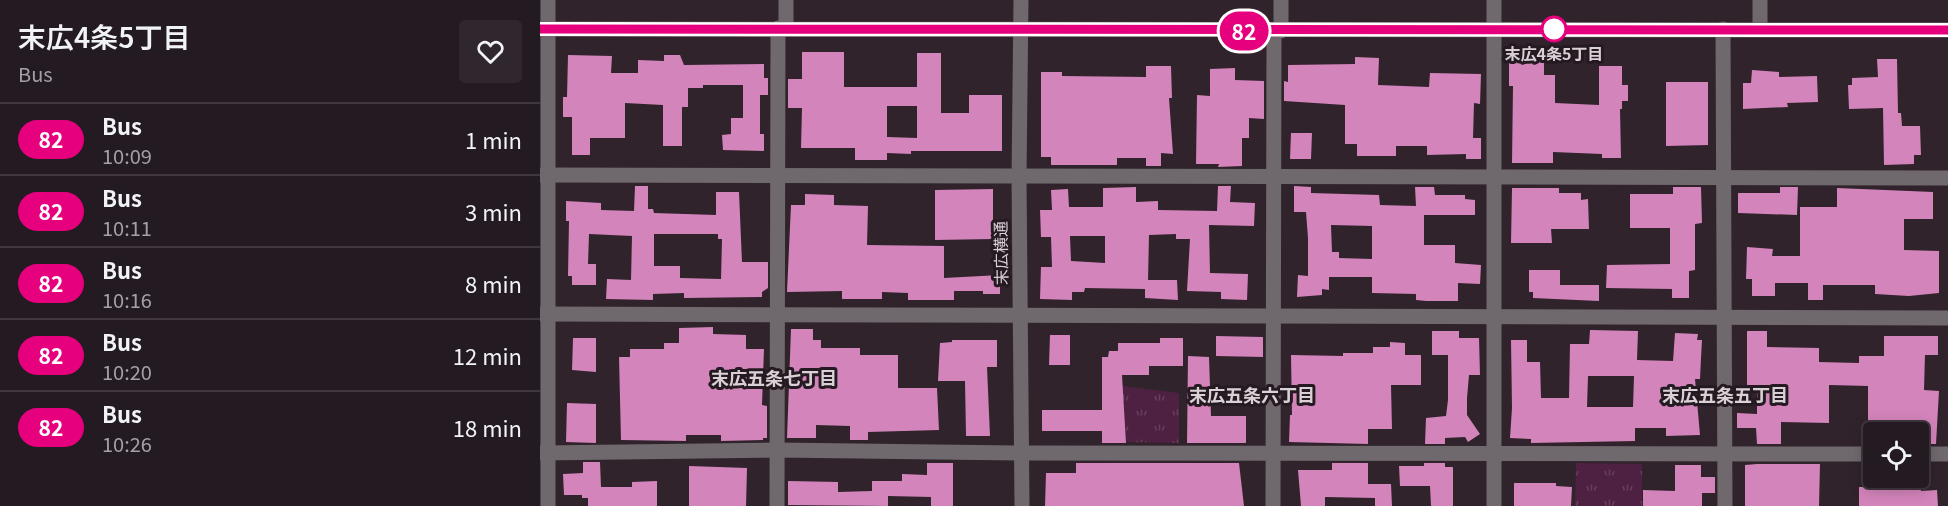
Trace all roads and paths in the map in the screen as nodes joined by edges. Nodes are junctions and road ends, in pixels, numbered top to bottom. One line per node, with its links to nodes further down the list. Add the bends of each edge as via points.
1 (548, 0): 10 (street)
2 (786, 0): 7 (street)
3 (1021, 0): 8 (street, 末広横通)
4 (1281, 0): 14 (street)
5 (1494, 0): 11 (street)
6 (1760, 0): 12 (street)
7 (782, 28): 8 (street); 10 (street); 16 (street)
8 (1021, 28): 14 (street); 20 (street, 末広横通)
9 (1723, 28): 11 (street); 12 (street); 19 (street)
10 (544, 29): 15 (street)
11 (1494, 29): 14 (street); 18 (street)
12 (1760, 29): 13 (street)
13 (1948, 30)
14 (1277, 31): 17 (street)
15 (545, 175): 16 (street); 22 (street)
16 (777, 175): 20 (street); 23 (street)
17 (1274, 176): 18 (street); 20 (street); 24 (street)
18 (1494, 176): 19 (street); 26 (street)
19 (1723, 176): 21 (street); 27 (street)
20 (1019, 177): 25 (street, 末広横通)
21 (1948, 178)
22 (544, 314): 23 (street); 31 (street)
23 (776, 314): 25 (street); 29 (street)
24 (1275, 315): 25 (street); 26 (street); 30 (street)
25 (1020, 316): 32 (street, 末広横通)
26 (1494, 316): 27 (street); 33 (street)
27 (1724, 317): 28 (street); 34 (street)
28 (1948, 318)
29 (777, 450): 31 (street); 32 (street); 39 (street)
30 (1272, 452): 32 (street); 33 (street); 41 (street)
31 (544, 453): 38 (street)
32 (1022, 453): 40 (street, 末広横通)
33 (1494, 453): 34 (street); 42 (street)
34 (1725, 453): 35 (street); 43 (street)
35 (1863, 453)
36 (1929, 454): 37 (street)
37 (1948, 454)
38 (548, 506)
39 (777, 506)
40 (1022, 506)
41 (1273, 506)
42 (1494, 506)
43 (1725, 506)

